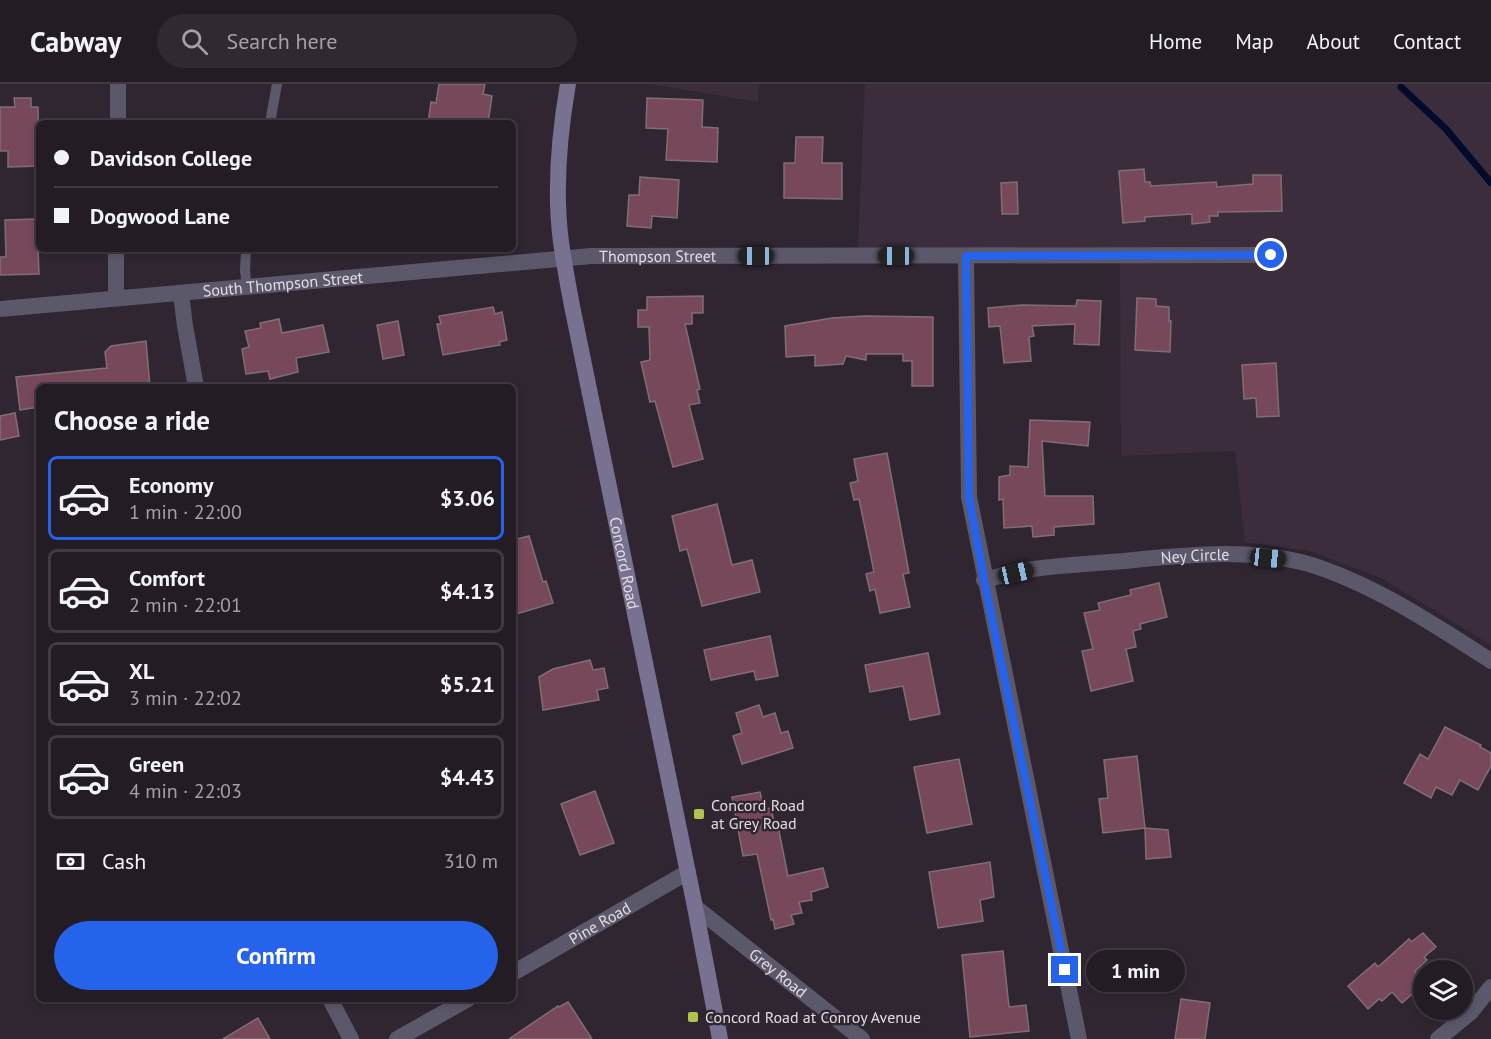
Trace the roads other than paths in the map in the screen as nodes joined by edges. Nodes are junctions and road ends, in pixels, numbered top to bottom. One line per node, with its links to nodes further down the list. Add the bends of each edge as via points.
1 (118, 84): 4 (street)
2 (278, 84): 5 (lane)
3 (568, 84): 10 (main road, Concord Road, via 558,170)
4 (117, 120)
5 (271, 120)
6 (116, 252): 13 (street)
7 (246, 252): 11 (lane)
8 (1271, 255): 9 (street, Thompson Street)
9 (966, 256): 10 (street, Thompson Street); 16 (street, via 969,497)
10 (564, 258): 11 (street, South Thompson Street); 18 (main road, Concord Road)
11 (247, 287): 12 (street, South Thompson Street)
12 (181, 293): 13 (street, South Thompson Street); 15 (street)
13 (116, 298): 14 (street, South Thompson Street)
14 (0, 309)
15 (195, 384)
16 (984, 580): 17 (street, Ney Circle, via 1031,569 1192,554 1287,560 1349,579 1413,612); 28 (street)
17 (1491, 661)
18 (688, 872): 19 (main road, Concord Road); 20 (street, Pine Road)
19 (695, 907): 26 (main road, Concord Road); 27 (street, Grey Road)
20 (516, 971)
21 (1491, 987): 29 (street, via 1471,1012)
22 (332, 1002): 24 (street)
23 (463, 1002): 25 (street)
24 (351, 1039)
25 (397, 1039)
26 (720, 1039)
27 (862, 1039)
28 (1079, 1039)
29 (1438, 1039)

